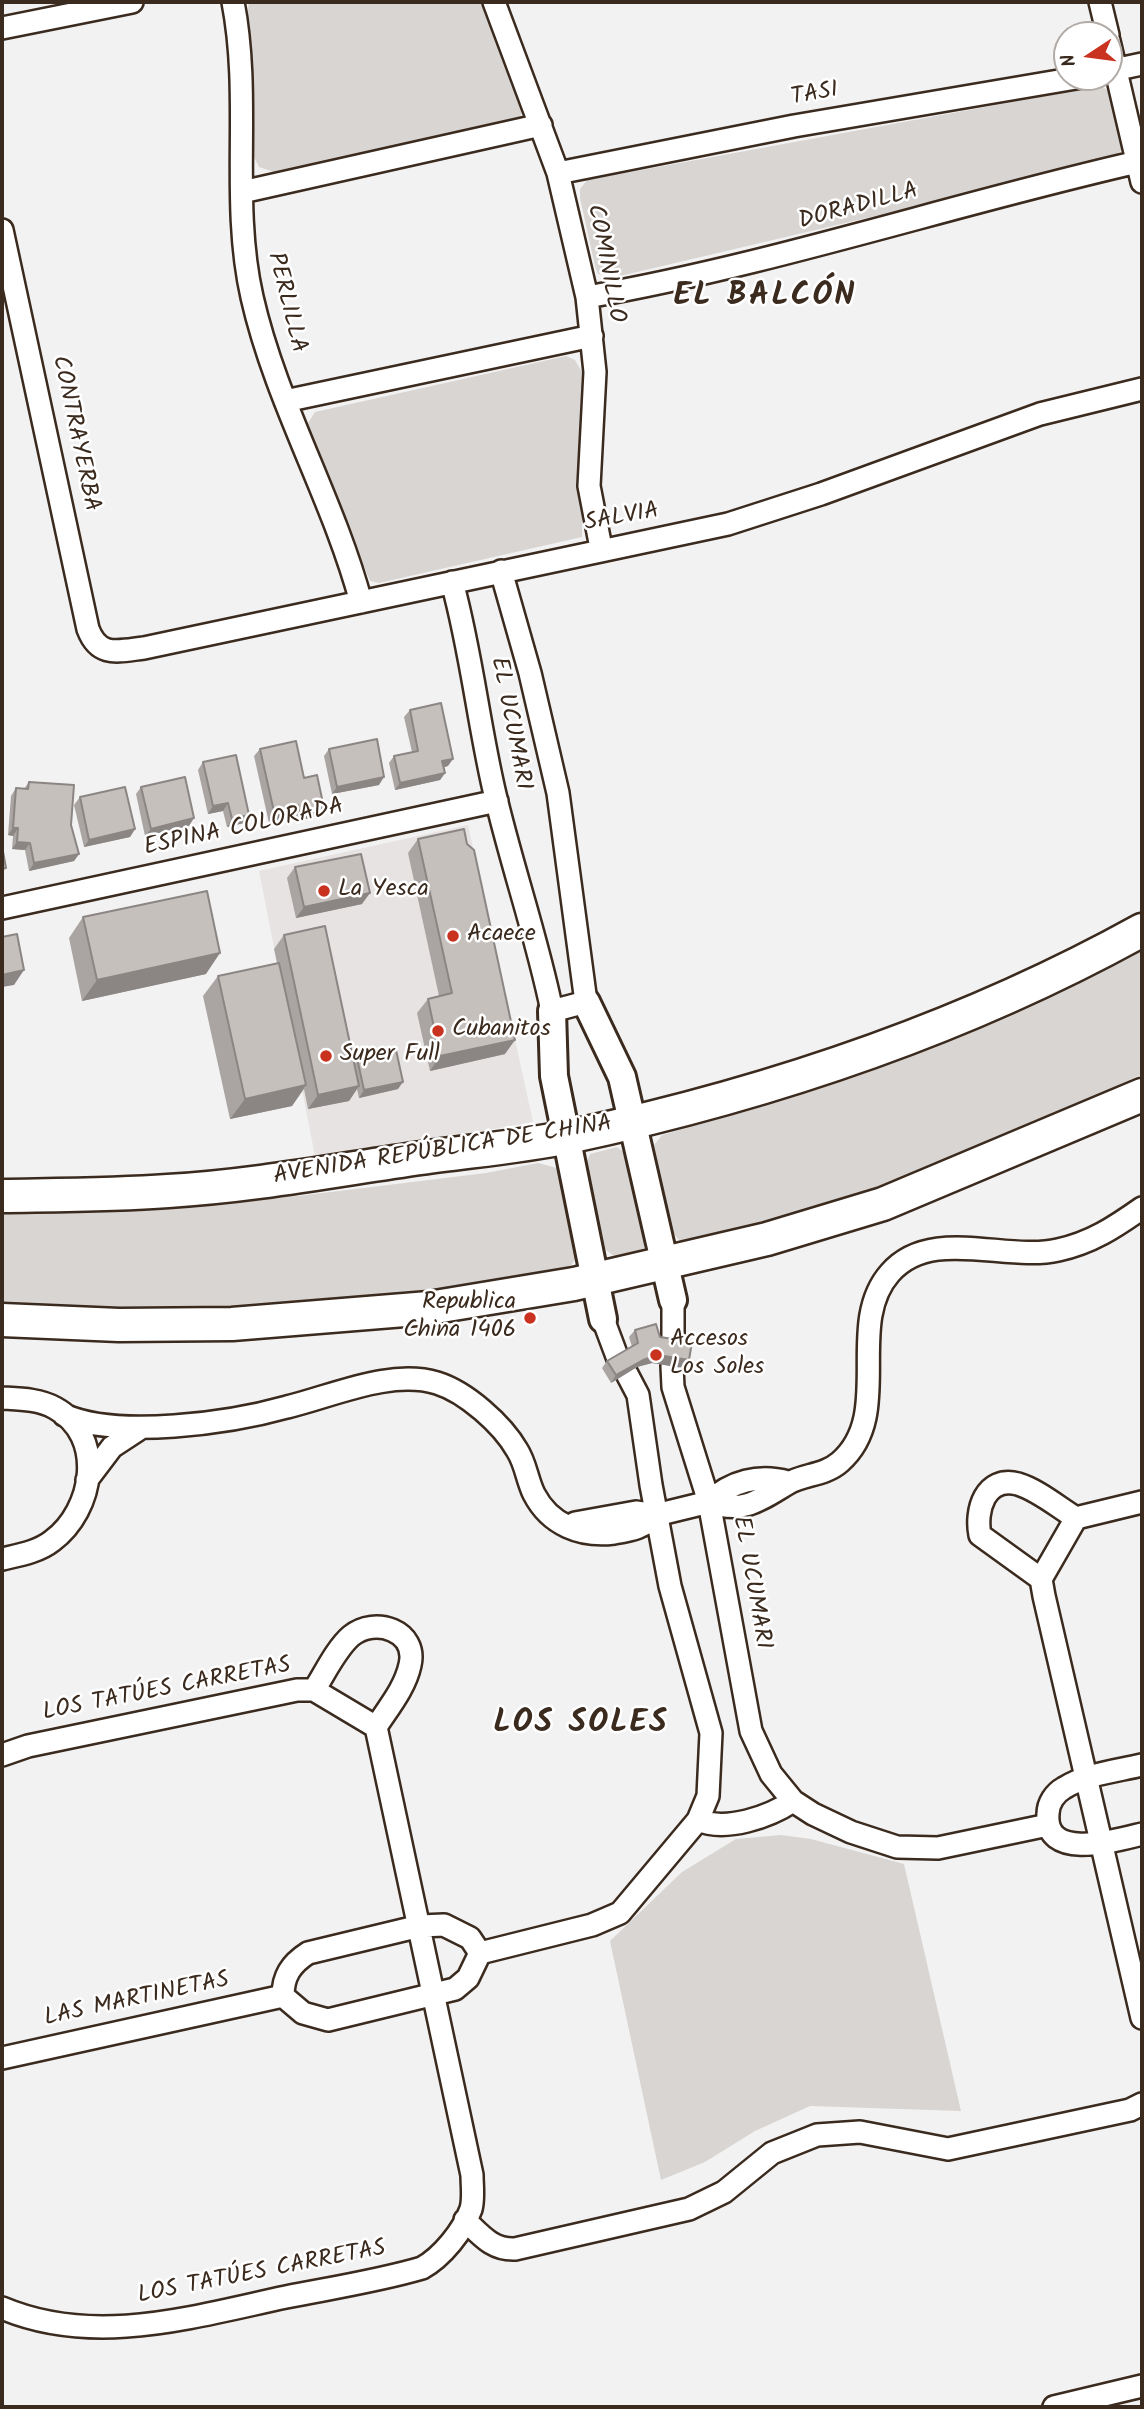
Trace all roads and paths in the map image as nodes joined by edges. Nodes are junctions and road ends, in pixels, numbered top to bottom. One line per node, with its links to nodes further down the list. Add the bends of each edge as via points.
1 (132, 2): 6 (street)
2 (233, 2): 14 (street, PERLILLA, via 243,68)
3 (494, 2): 11 (street, COMINILLO)
4 (1100, 2): 5 (street)
5 (1105, 21)
6 (2, 29)
7 (1142, 64): 8 (street)
8 (1123, 68)
9 (1053, 82): 13 (street, TASI, via 794,126)
10 (1118, 91): 12 (street)
11 (541, 125): 13 (street, COMINILLO); 14 (street)
12 (1141, 169): 16 (street, DORADILLA)
13 (558, 173): 16 (street, COMINILLO)
14 (242, 192): 19 (street, PERLILLA, via 252,299)
15 (2, 230): 24 (street, CONTRAYERBA, via 88,629)
16 (587, 297): 17 (street, COMINILLO)
17 (592, 336): 19 (street); 20 (street, COMINILLO, via 595,372 589,486)
18 (1142, 389): 20 (street, SALVIA, via 1040,414 728,524)
19 (285, 401): 23 (street, PERLILLA, via 349,561)
20 (601, 548): 21 (street, SALVIA)
21 (500, 570): 22 (street, SALVIA); 28 (street, EL UCUMARI, via 545,732 561,814)
22 (452, 582): 23 (street, SALVIA); 25 (street, EL UCUMARI)
23 (360, 602): 24 (street, SALVIA, via 144,648)
24 (98, 647)
25 (496, 801): 26 (street, ESPINA COLORADA); 29 (street, EL UCUMARI)
26 (2, 908)
27 (1142, 930): 31 (main road, AVENIDA REPÚBLICA DE CHINA, via 1045,979 900,1039 734,1098)
28 (586, 1002): 29 (street); 31 (street, via 612,1050)
29 (552, 1012): 32 (street, via 554,1076)
30 (1142, 1095): 35 (main road, via 883,1204 767,1239)
31 (634, 1120): 32 (main road, AVENIDA REPÚBLICA DE CHINA); 35 (street)
32 (566, 1137): 33 (main road, AVENIDA REPÚBLICA DE CHINA, via 170,1191); 36 (street)
33 (2, 1196)
34 (1142, 1208): 44 (street, via 1092,1240 1058,1251 1016,1254 943,1249 899,1265 877,1296 864,1423 858,1440 838,1464 811,1477 788,1482 760,1477 722,1489)
35 (665, 1262): 36 (main road); 37 (street)
36 (595, 1278): 38 (street); 39 (main road, via 429,1308 245,1323)
37 (673, 1300): 44 (street, EL UCUMARI, via 673,1387)
38 (603, 1319): 46 (street, via 641,1405)
39 (2, 1320)
40 (2, 1398): 41 (street, via 45,1404)
41 (64, 1415): 42 (street, via 96,1427); 43 (street, via 86,1445)
42 (143, 1428): 43 (street, via 112,1447); 46 (street, via 250,1416 398,1380 429,1381 466,1399 505,1434 525,1464 537,1499 559,1522 590,1522 636,1512)
43 (87, 1481): 48 (street, via 78,1513 68,1528 40,1548)
44 (709, 1502): 46 (street); 55 (street, EL UCUMARI, via 751,1731 771,1774)
45 (1142, 1502): 47 (street)
46 (656, 1516): 56 (street, via 670,1586 711,1733 708,1796)
47 (1076, 1518): 49 (street); 49 (street, via 1012,1483 995,1487 982,1501 980,1535)
48 (2, 1559)
49 (1041, 1579): 54 (street)
50 (314, 1690): 51 (street, LOS TATÚES CARRETAS); 51 (street, via 350,1637 362,1628 390,1627 410,1648 412,1661 405,1682); 52 (street, LOS TATÚES CARRETAS, via 256,1698)
51 (376, 1727): 60 (street, LOS TATÚES CARRETAS)
52 (2, 1755)
53 (1142, 1765): 54 (street)
54 (1087, 1778): 57 (street, via 1054,1797); 59 (street)
55 (793, 1801): 56 (street, via 766,1815 724,1824); 57 (street, via 851,1832 897,1847 920,1849)
56 (698, 1820): 61 (street, via 631,1903 609,1919)
57 (1048, 1825): 59 (street, via 1067,1843)
58 (1142, 1834): 59 (street)
59 (1103, 1843): 64 (street)
60 (420, 1926): 61 (street, via 444,1925 458,1930); 62 (street, LOS TATÚES CARRETAS); 63 (street, via 308,1953 287,1973)
61 (480, 1953): 62 (street, via 468,1978 455,1989)
62 (435, 1995): 63 (street, via 328,2020 303,2013); 67 (street, LOS TATÚES CARRETAS, via 472,2175 471,2207)
63 (283, 1996): 65 (street, LAS MARTINETAS)
64 (1142, 2018)
65 (2, 2058)
66 (1142, 2104): 67 (street, via 948,2149 860,2132 817,2135 772,2153 724,2192 690,2209 515,2249 502,2250 490,2244)
67 (465, 2220): 68 (street, LOS TATÚES CARRETAS, via 442,2252 422,2268 169,2322 87,2327 34,2319)
68 (2, 2308)
69 (1142, 2386): 70 (street)
70 (1054, 2407)

